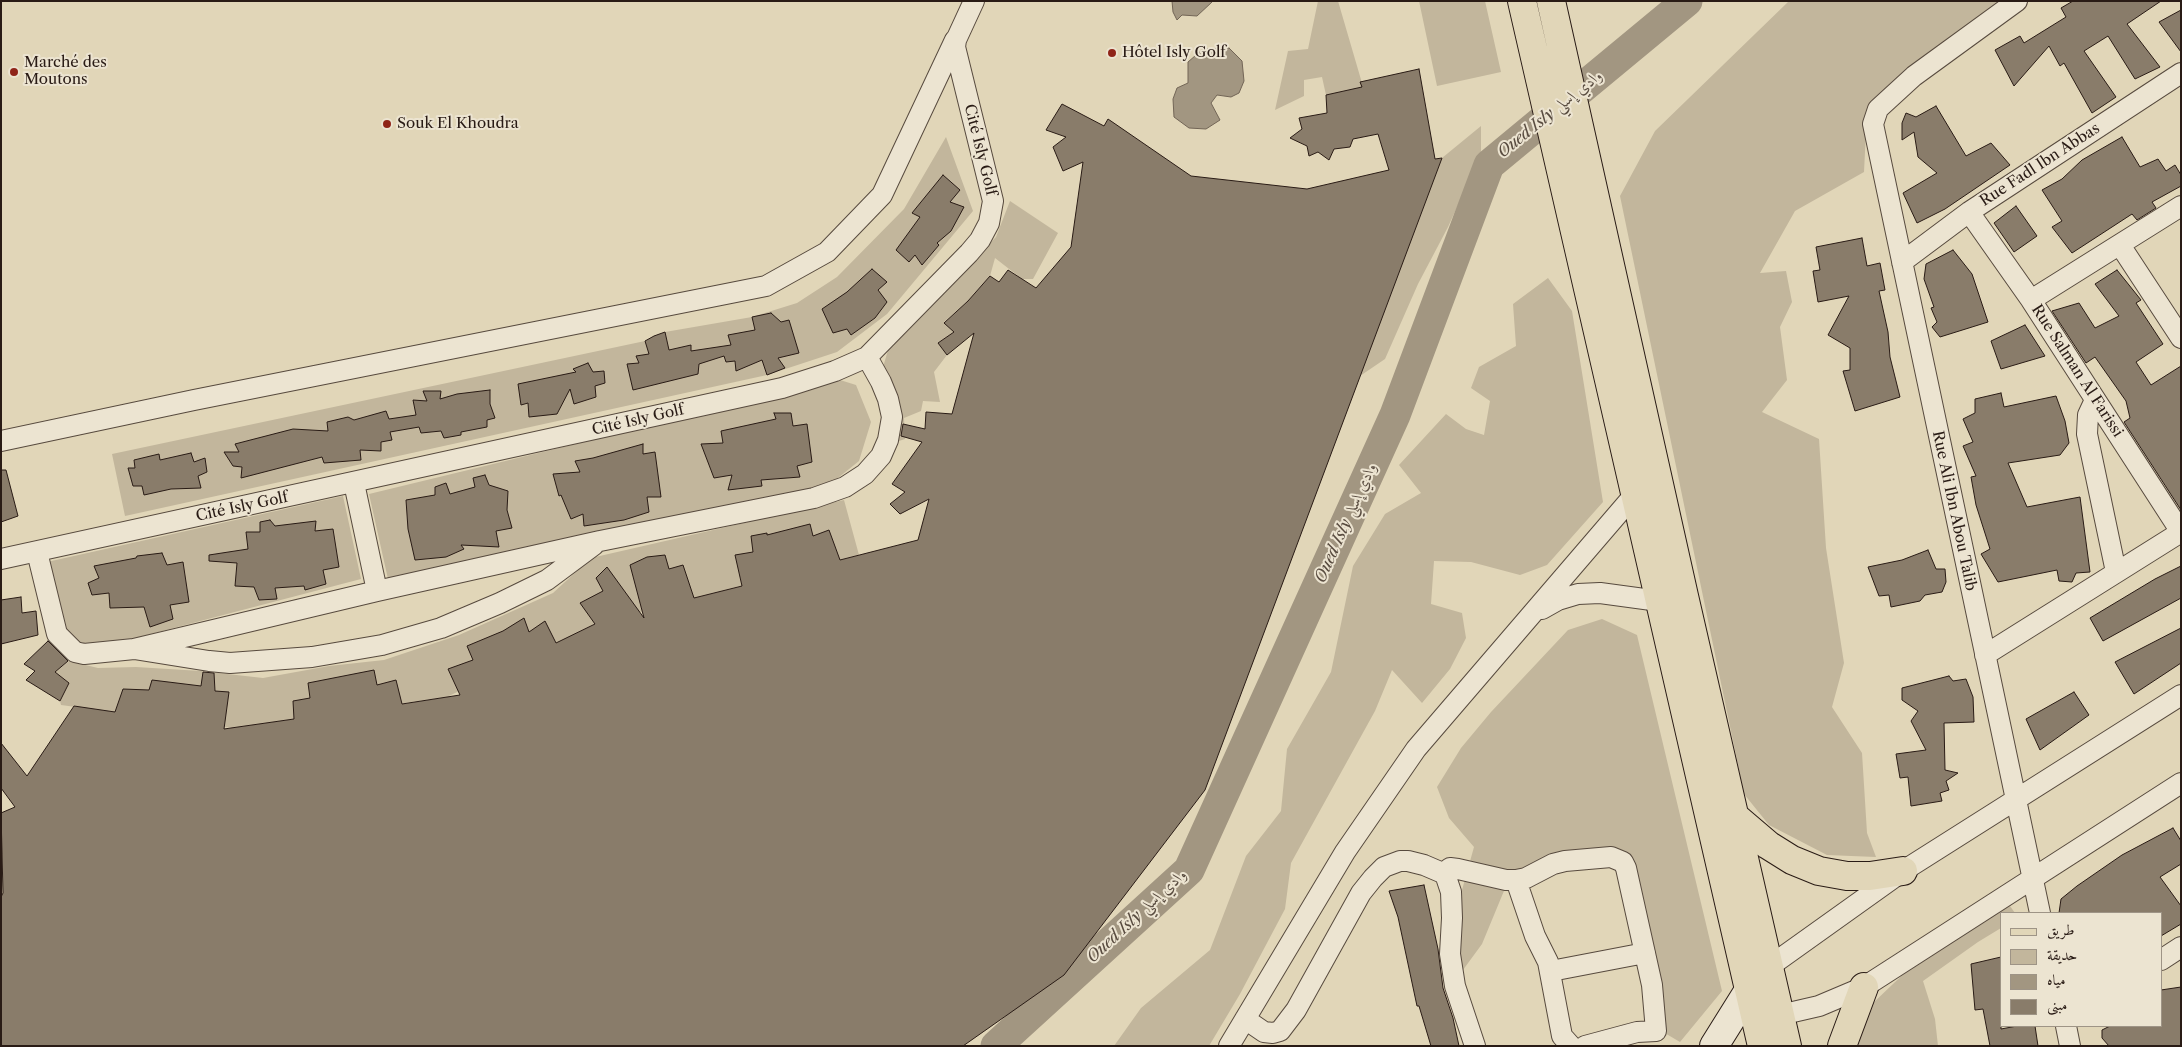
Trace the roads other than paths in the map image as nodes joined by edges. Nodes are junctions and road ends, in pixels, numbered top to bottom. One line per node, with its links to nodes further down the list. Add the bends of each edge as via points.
1 (974, 1): 5 (street, Cité Isly Golf)
2 (1522, 1): 17 (main road)
3 (1551, 1): 31 (main road)
4 (2017, 1): 10 (street, Rue Ali Ibn Abou Talib, via 1914,76 1878,109 1874,117 1874,131)
5 (956, 40): 13 (street, Cité Isly Golf, via 956,56 993,201 989,223 969,253); 15 (street, via 882,194 827,252 766,286)
6 (2181, 73): 8 (street, Rue Fadl Ibn Abbas)
7 (2181, 206): 9 (street)
8 (1969, 212): 10 (street, Rue Fadl Ibn Abbas); 11 (street, Rue Salman Al Farissi)
9 (2120, 245): 11 (street); 12 (street)
10 (1902, 262): 27 (street, Rue Ali Ibn Abou Talib)
11 (2032, 300): 14 (street, Rue Salman Al Farissi)
12 (2181, 338)
13 (867, 357): 16 (street, Cité Isly Golf, via 782,388); 19 (street, via 881,382 892,417 881,456 865,474 845,487 814,498)
14 (2095, 400): 18 (street, Rue Salman Al Farissi); 22 (street, via 2088,415 2087,434)
15 (1, 441)
16 (354, 483): 20 (street, Cité Isly Golf); 23 (street)
17 (1635, 494): 24 (main road); 25 (street)
18 (2181, 532): 22 (street)
19 (600, 541): 23 (street); 26 (street, via 547,580 500,603 441,628 382,645 312,656 230,663)
20 (37, 552): 21 (street, Cité Isly Golf); 26 (street, via 57,634 65,643 75,652 84,654)
21 (1, 559)
22 (2116, 572): 27 (street)
23 (377, 590): 26 (street)
24 (1659, 601): 25 (street, via 1619,594 1578,594 1558,600); 43 (main road)
25 (1534, 614): 44 (street, via 1416,749 1345,852)
26 (134, 649)
27 (1985, 655): 30 (street, Rue Ali Ibn Abou Talib)
28 (2181, 695): 30 (street)
29 (2181, 783): 35 (street)
30 (2016, 799): 32 (street); 35 (street, Rue Ali Ibn Abou Talib)
31 (1734, 816): 32 (main road, via 1768,845 1819,871 1870,876); 40 (main road)
32 (1903, 871): 40 (street)
33 (1445, 874): 34 (street, via 1450,868); 44 (street, via 1408,860 1384,867 1361,893 1288,1024 1280,1031 1264,1032); 49 (street, via 1451,892 1450,954 1455,986)
34 (1516, 880): 38 (street, via 1565,861 1620,859 1626,868); 41 (street, via 1526,913)
35 (2032, 880): 36 (street, Rue Ali Ibn Abou Talib); 42 (street)
36 (2040, 912)
37 (2181, 947): 39 (street)
38 (1645, 954): 41 (street); 51 (street, via 1652,985 1656,1031 1637,1032)
39 (2162, 959)
40 (1770, 966): 43 (street); 45 (main road)
41 (1551, 970): 50 (street, via 1562,1036)
42 (1864, 987): 45 (street); 53 (main road)
43 (1749, 990): 45 (main road); 47 (street)
44 (1245, 1019): 48 (street)
45 (1766, 1027): 47 (street); 52 (main road)
46 (2066, 1027): 54 (street)
47 (1719, 1037)
48 (1229, 1046)
49 (1475, 1046)
50 (1570, 1046)
51 (1585, 1046)
52 (1787, 1046)
53 (1842, 1046)
54 (2070, 1046)

